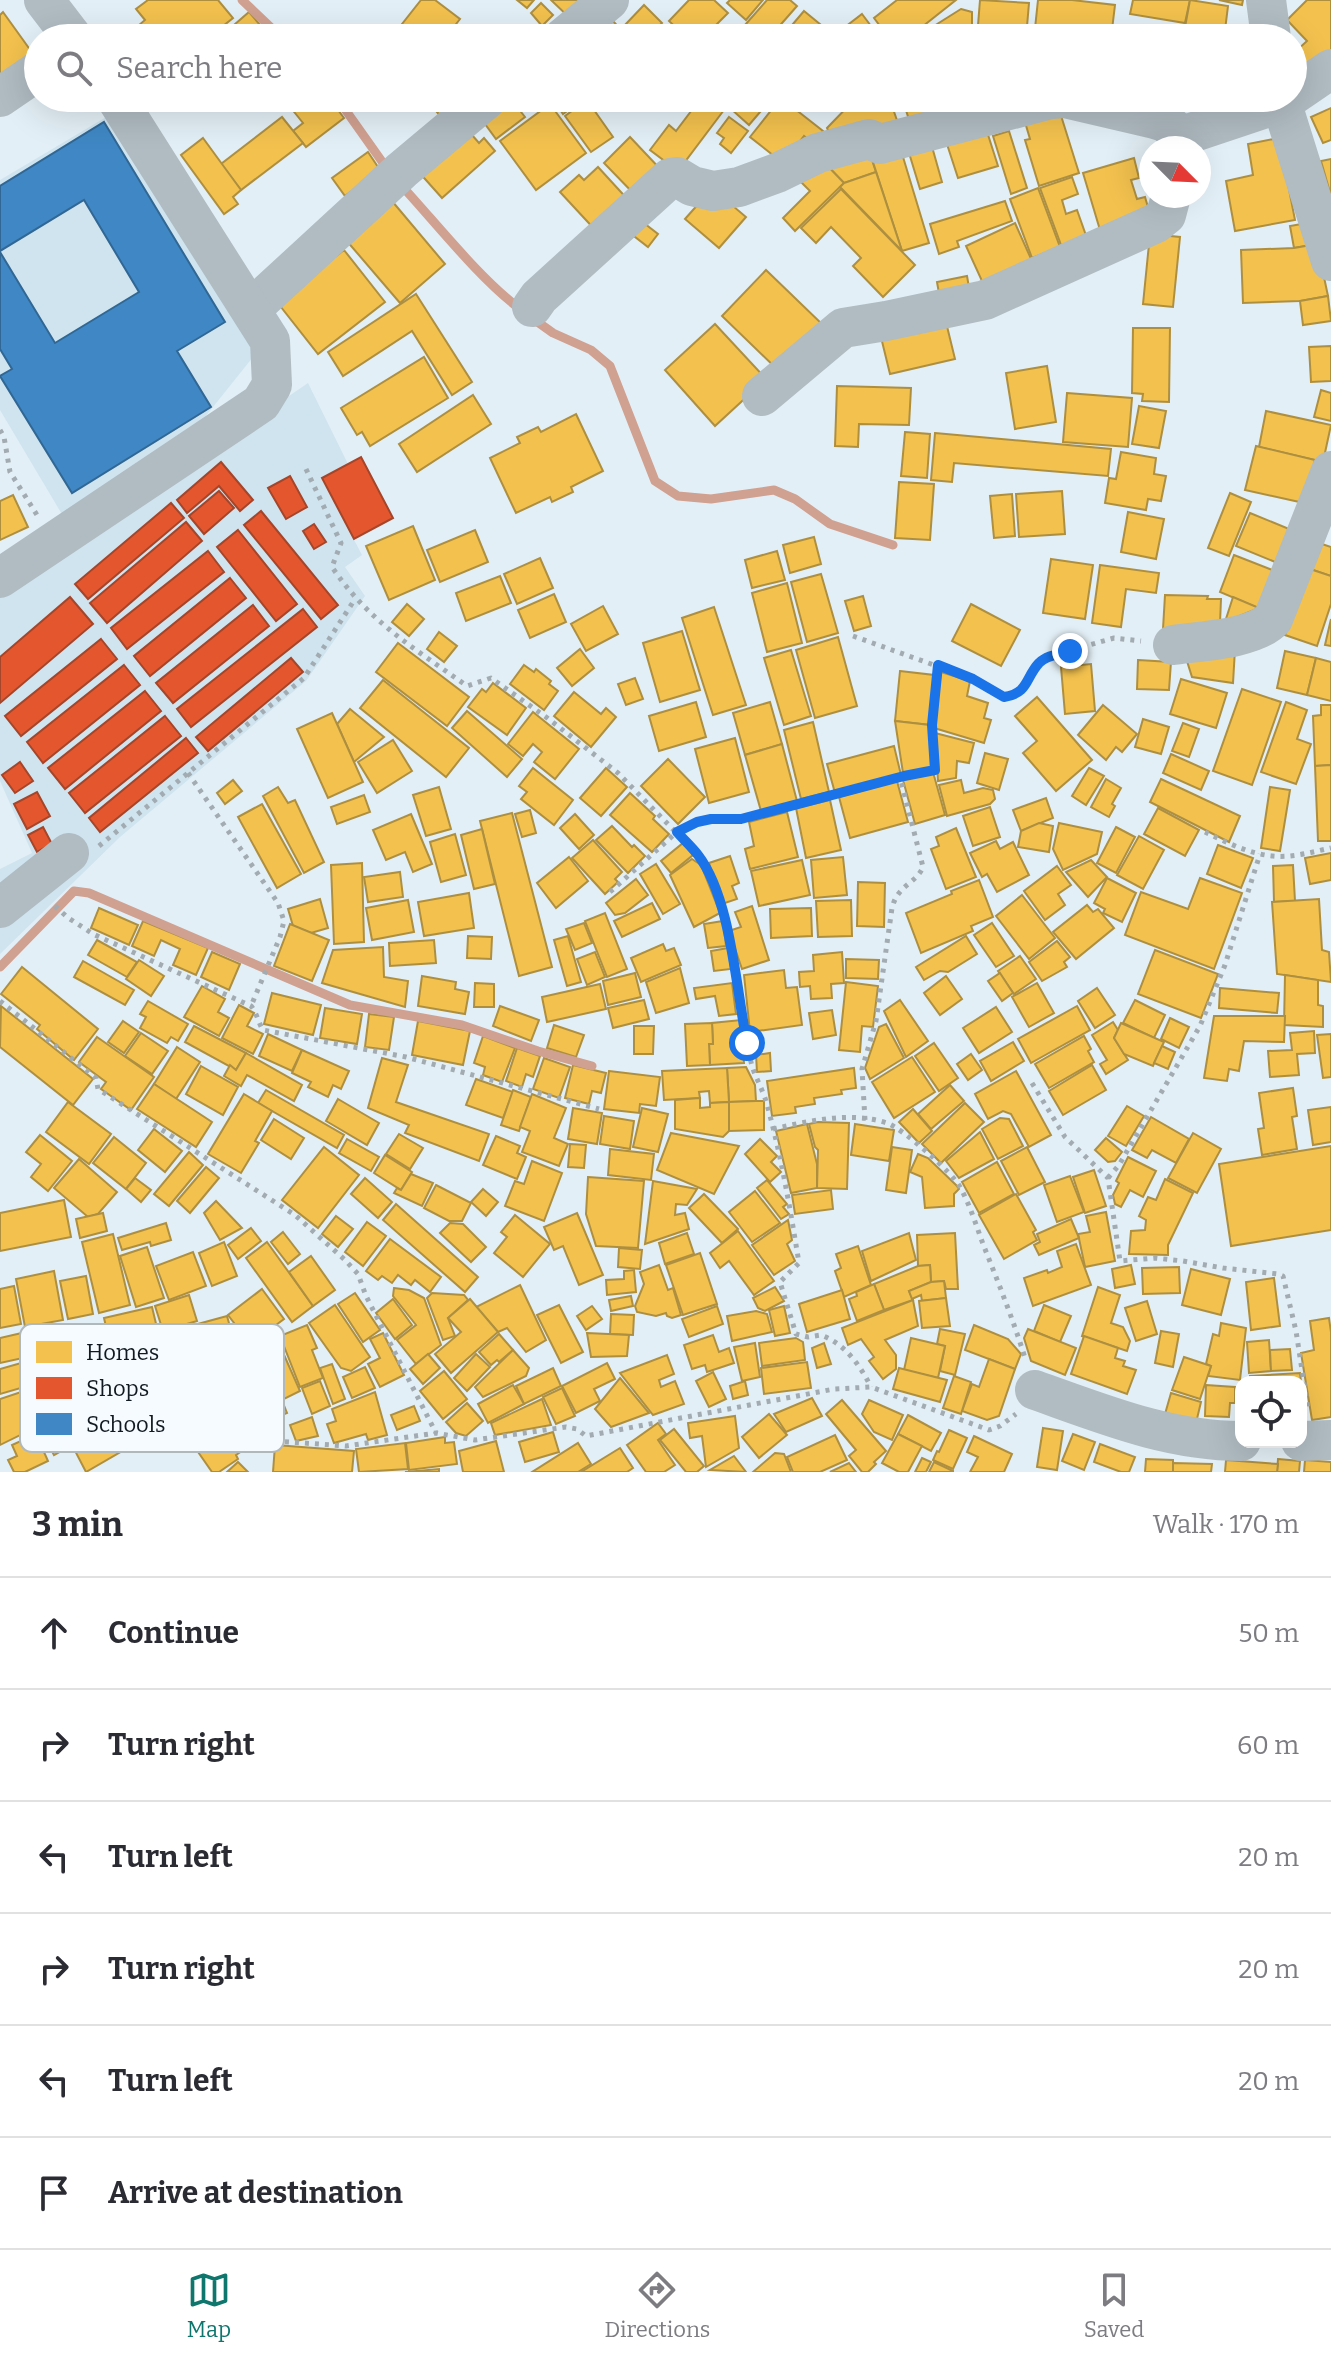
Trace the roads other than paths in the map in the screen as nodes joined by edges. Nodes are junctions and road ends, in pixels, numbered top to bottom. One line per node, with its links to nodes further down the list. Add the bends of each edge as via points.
1 (44, 0): 4 (street)
2 (609, 0): 5 (street)
3 (1266, 0): 6 (street)
4 (62, 24)
5 (580, 24)
6 (1269, 24)
7 (1331, 69): 9 (street)
8 (24, 81): 10 (street)
9 (1307, 85)
10 (0, 97)
11 (125, 112): 22 (street)
12 (472, 112): 22 (street)
13 (1002, 112): 21 (street, via 880,144 869,139 818,153 739,187 713,191 670,178)
14 (1125, 112): 17 (street, via 1165,122)
15 (1255, 112): 18 (street)
16 (1290, 112): 20 (street)
17 (1177, 136)
18 (1197, 136)
19 (1168, 208): 23 (street, via 1156,223 985,300 843,328)
20 (1331, 261)
21 (532, 307)
22 (251, 309): 25 (street, via 270,341 272,385 261,403)
23 (762, 396)
24 (1331, 471): 26 (street, via 1266,627)
25 (0, 578)
26 (1173, 645)
27 (69, 853): 28 (street)
28 (0, 908)
29 (1035, 1390): 30 (street, via 1142,1428)
30 (1235, 1441)

